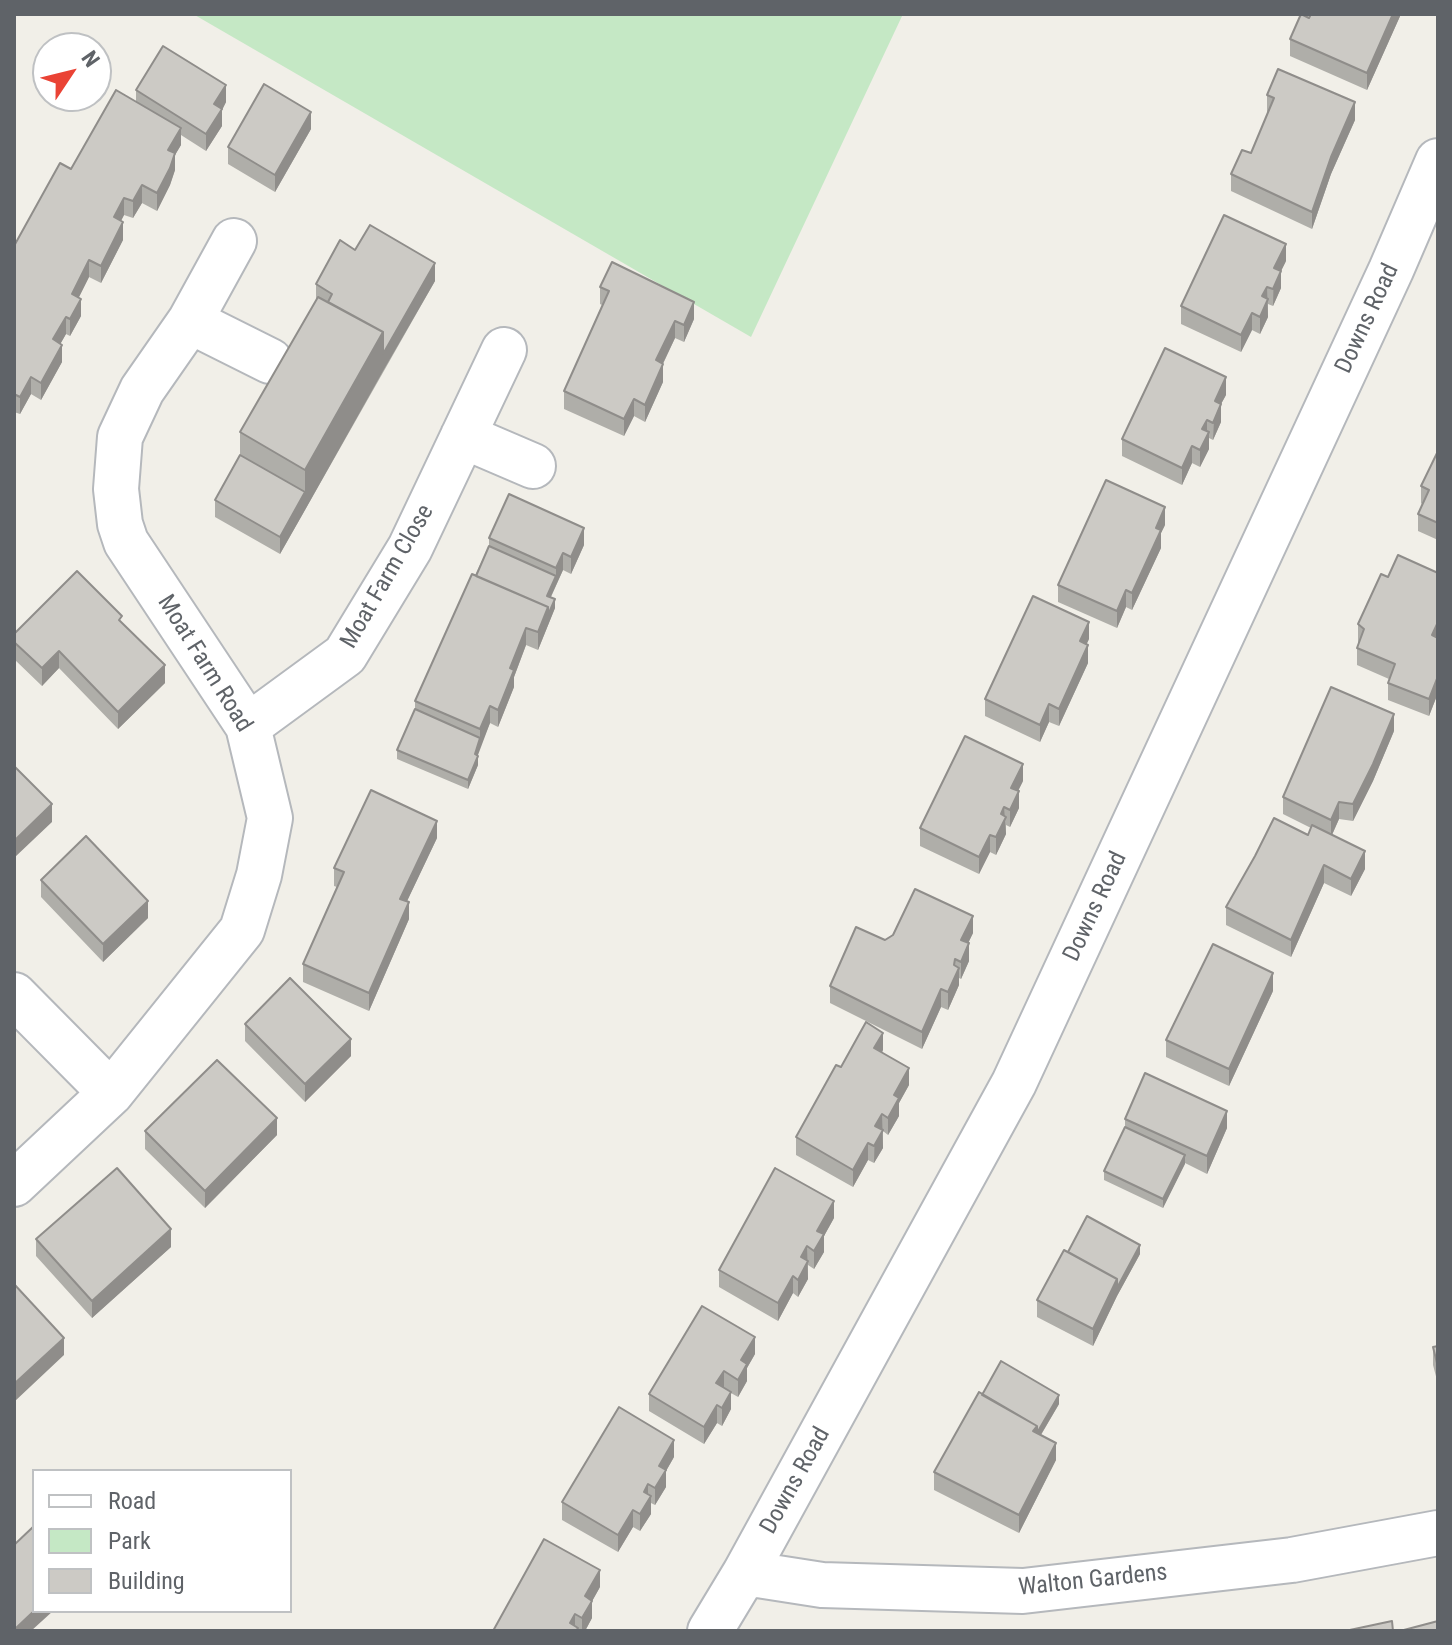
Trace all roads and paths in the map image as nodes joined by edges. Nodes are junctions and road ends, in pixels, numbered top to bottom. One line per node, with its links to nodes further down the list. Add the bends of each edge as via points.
1 (1438, 161): 13 (street, Downs Road, via 1014,1083)
2 (234, 241): 3 (street, Moat Farm Road)
3 (190, 321): 5 (street); 8 (street, Moat Farm Road, via 142,390 120,437 120,524 126,542)
4 (504, 350): 6 (street, Moat Farm Close)
5 (270, 361)
6 (463, 436): 7 (street); 8 (street, Moat Farm Close, via 410,548 345,655)
7 (533, 466)
8 (248, 726): 10 (street, Moat Farm Road, via 270,818 242,930)
9 (14, 995): 10 (street)
10 (111, 1093): 11 (street, Moat Farm Road)
11 (14, 1184)
12 (1438, 1533): 13 (street, Walton Gardens, via 1292,1560 1023,1591 822,1585)
13 (745, 1573): 14 (street, Downs Road)
14 (710, 1631)

